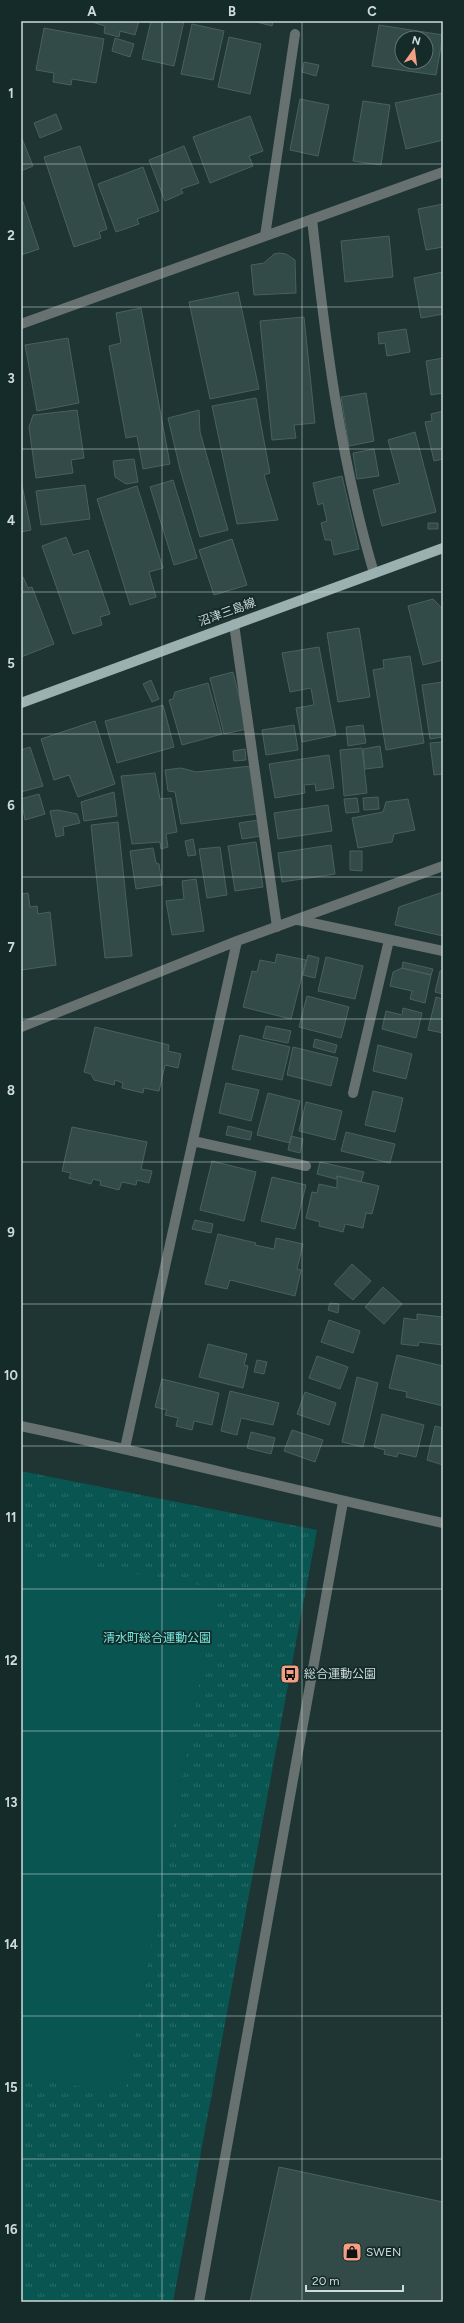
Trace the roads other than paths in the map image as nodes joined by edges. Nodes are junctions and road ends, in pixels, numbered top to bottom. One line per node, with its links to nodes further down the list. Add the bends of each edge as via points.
1 (295, 34): 4 (street)
2 (443, 172): 3 (street)
3 (312, 219): 4 (street); 7 (street, via 337,408)
4 (265, 236): 5 (street)
5 (21, 324)
6 (443, 548): 7 (main road, 沼津三島線)
7 (374, 573): 8 (main road, 沼津三島線)
8 (234, 624): 9 (main road, 沼津三島線); 12 (street)
9 (21, 703)
10 (443, 866): 11 (street)
11 (298, 920): 12 (street); 13 (street)
12 (277, 927): 14 (street)
13 (389, 940): 15 (street); 17 (street)
14 (237, 941): 16 (street); 18 (street)
15 (443, 951)
16 (21, 1027)
17 (353, 1093)
18 (193, 1141): 19 (street); 21 (street)
19 (306, 1166)
20 (21, 1426): 21 (street)
21 (125, 1448): 22 (street)
22 (343, 1502): 23 (street); 24 (street)
23 (443, 1523)
24 (199, 2302)

